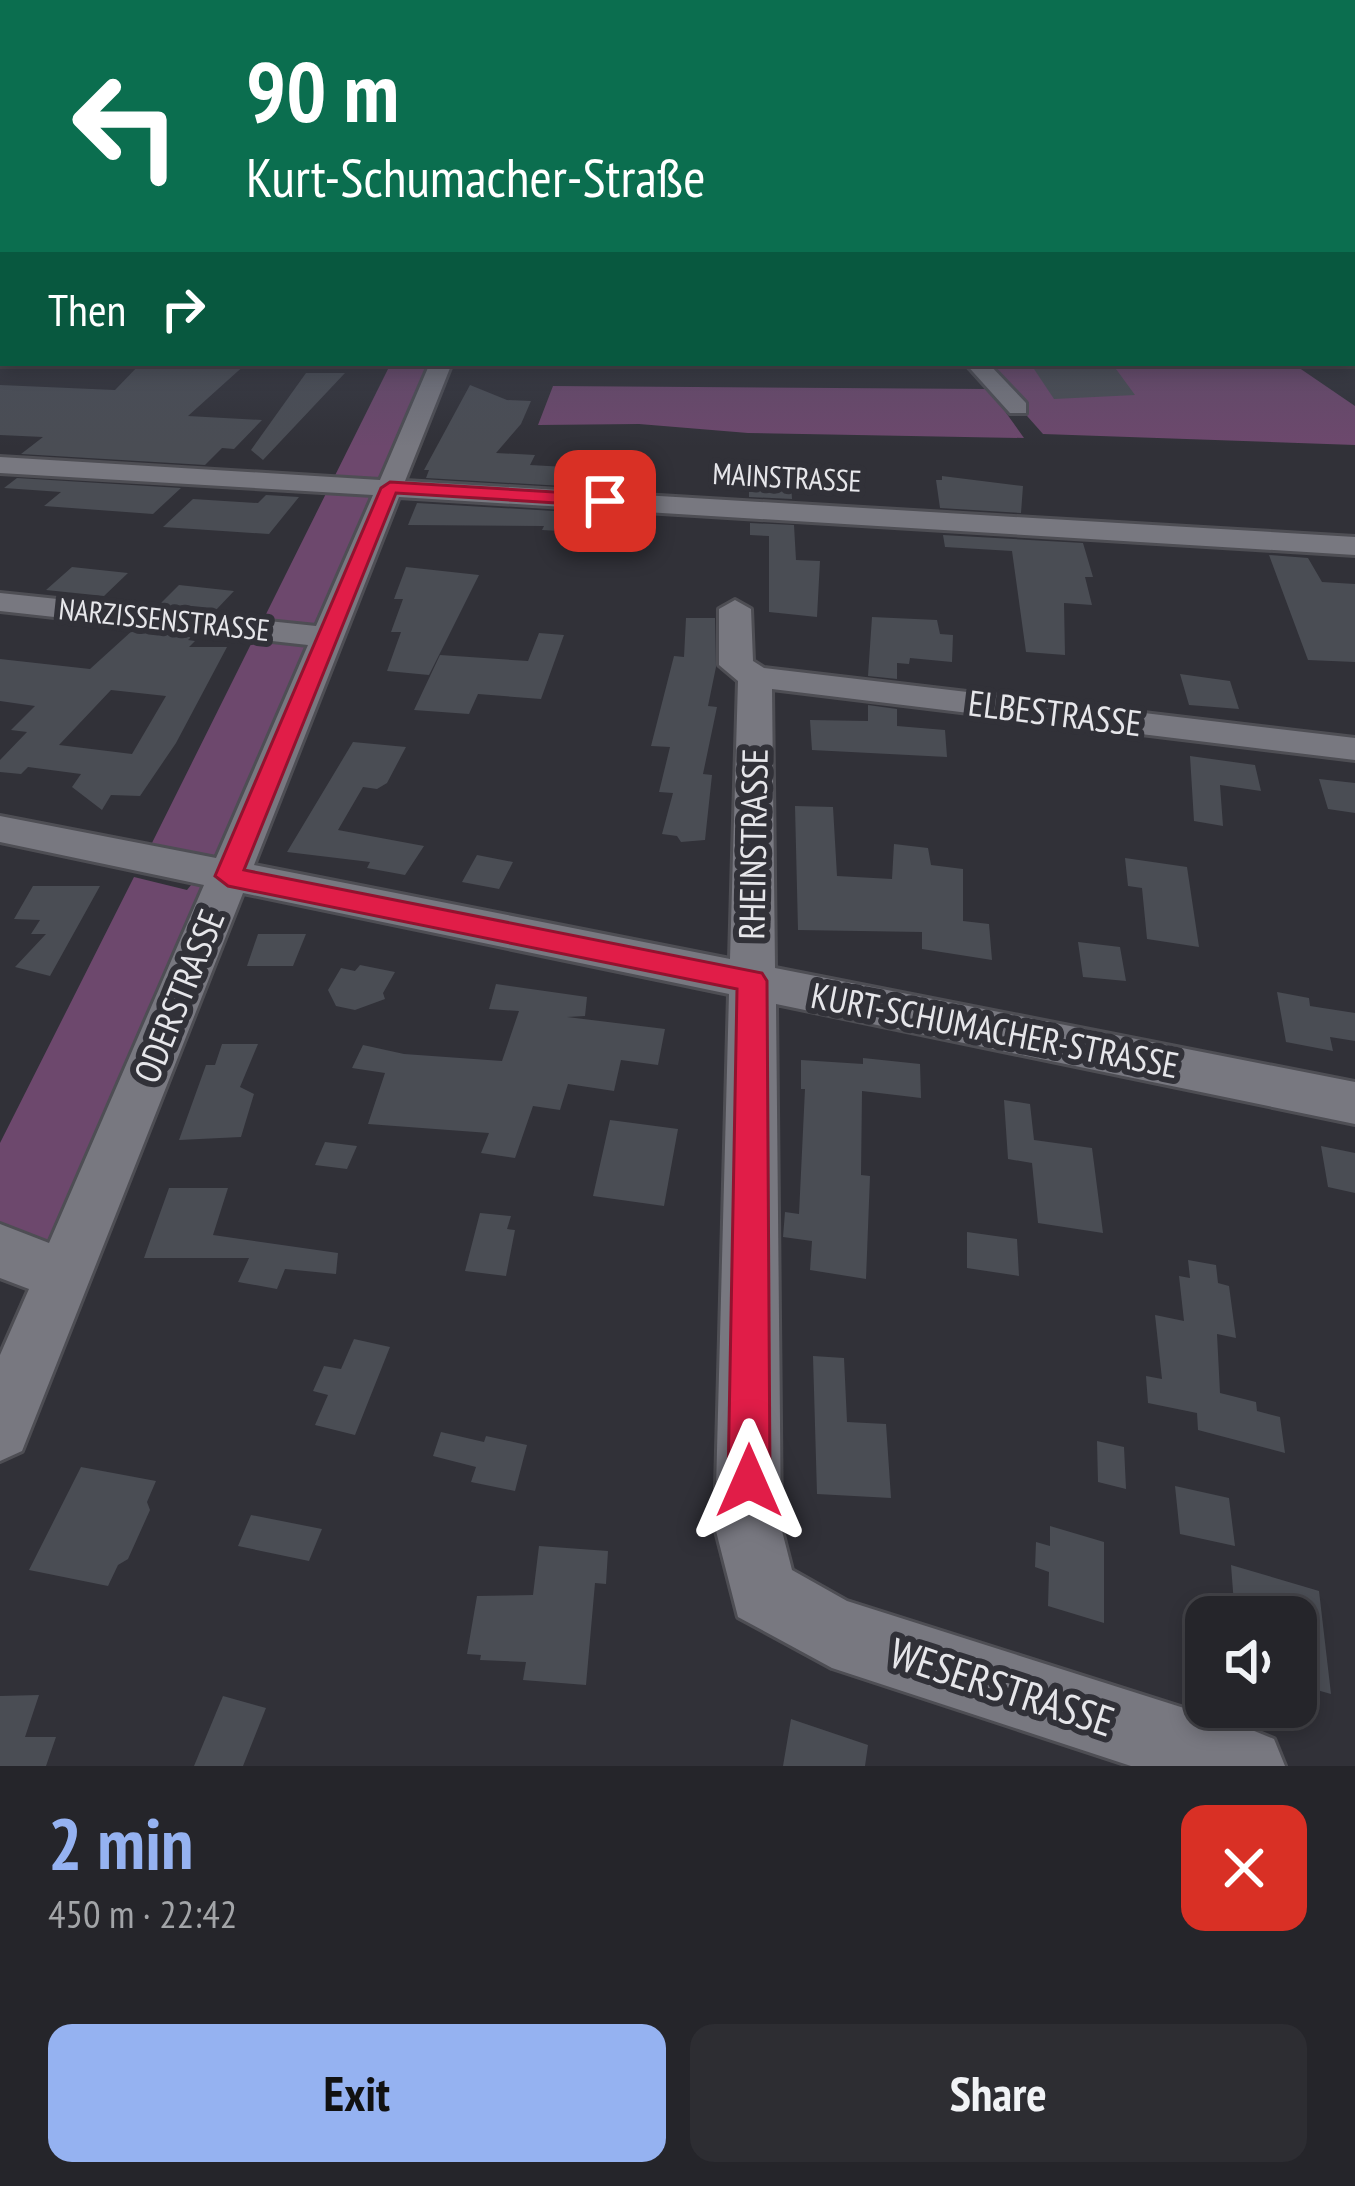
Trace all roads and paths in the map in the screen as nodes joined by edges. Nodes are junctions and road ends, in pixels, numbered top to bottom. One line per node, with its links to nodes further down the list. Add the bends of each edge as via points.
1 (440, 366): 5 (street, ODERSTRASSE)
2 (979, 366): 3 (street)
3 (1018, 408)
4 (0, 465): 5 (street, MAINSTRASSE)
5 (390, 488): 6 (street, MAINSTRASSE); 9 (street, ODERSTRASSE)
6 (1355, 545)
7 (0, 602): 9 (street, NARZISSENSTRASSE)
8 (735, 609): 10 (street, RHEINSTRASSE, via 736,665)
9 (327, 637): 13 (street, ODERSTRASSE)
10 (754, 677): 11 (street, ELBESTRASSE); 14 (street, RHEINSTRASSE)
11 (1355, 748)
12 (0, 829): 13 (street, KURT-SCHUMACHER-STRASSE)
13 (228, 876): 14 (street, KURT-SCHUMACHER-STRASSE); 17 (street, ODERSTRASSE)
14 (752, 981): 15 (street, KURT-SCHUMACHER-STRASSE); 19 (street, RHEINSTRASSE, via 748,1527)
15 (1355, 1103)
16 (0, 1251): 17 (street)
17 (64, 1276): 18 (street, ODERSTRASSE)
18 (0, 1430)
19 (763, 1592): 20 (street, WESERSTRASSE, via 832,1632)
20 (1247, 1766)

